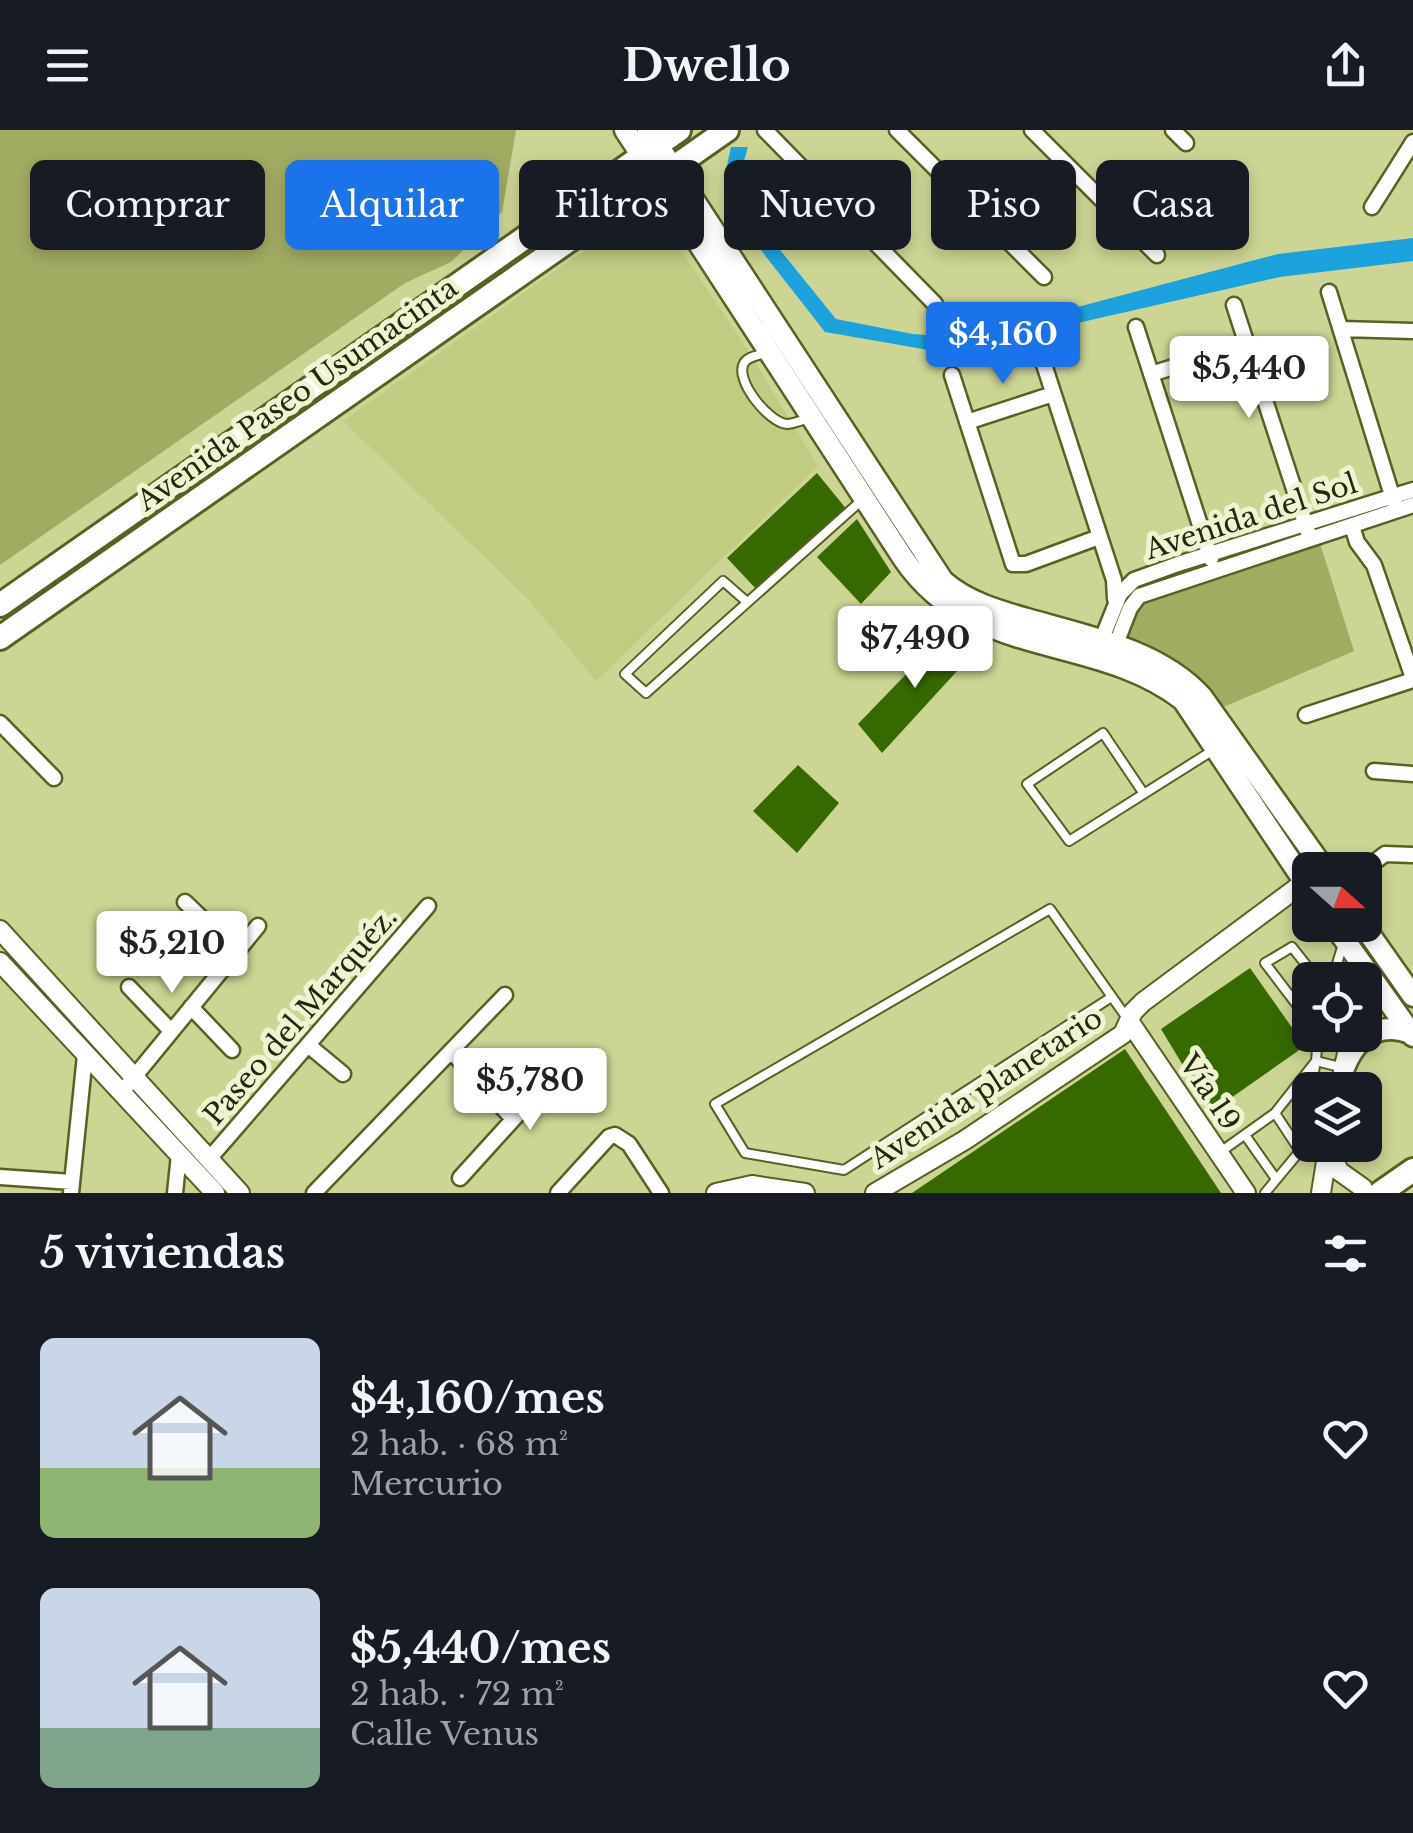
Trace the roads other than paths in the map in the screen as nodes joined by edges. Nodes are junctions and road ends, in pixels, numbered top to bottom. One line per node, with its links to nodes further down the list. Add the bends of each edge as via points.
1 (625, 130): 10 (main road)
2 (680, 130): 10 (main road, Avenida Paseo Usumacinta)
3 (727, 130): 11 (main road, Avenida Paseo Usumacinta)
4 (764, 130): 19 (street)
5 (898, 130): 17 (street)
6 (1032, 130): 16 (street)
7 (1172, 130): 9 (street)
8 (1413, 142): 12 (street)
9 (1186, 143)
10 (649, 144): 45 (main road, Avenida Paseo Usumacinta)
11 (683, 160)
12 (1372, 207)
13 (704, 231): 47 (main road, via 944,581 980,604)
14 (704, 241): 26 (main road)
15 (554, 250): 46 (main road, Avenida Paseo Usumacinta)
16 (1157, 255)
17 (1044, 277)
18 (1329, 292): 22 (street)
19 (934, 304)
20 (1234, 305): 24 (street)
21 (1136, 327): 27 (street)
22 (1341, 329): 23 (street); 34 (street)
23 (1413, 331)
24 (1247, 344): 27 (street); 36 (street)
25 (1039, 349): 29 (street)
26 (769, 352): 30 (main road); 30 (lane, via 742,366 748,391 775,420)
27 (1151, 374): 40 (street)
28 (952, 375): 31 (street)
29 (1053, 394): 31 (street); 38 (street)
30 (812, 417): 33 (main road)
31 (967, 422): 38 (street, via 1013,564)
32 (1413, 490): 34 (street, Avenida del Sol)
33 (865, 498): 43 (lane); 47 (main road, via 915,576 940,601 1001,632)
34 (1395, 504): 35 (street, Avenida del Sol); 36 (street, Avenida del Sol); 37 (street, Avenida del Sol)
35 (1413, 505)
36 (1305, 524): 39 (street); 40 (street, Avenida del Sol)
37 (1352, 526): 39 (street, Avenida del Sol); 48 (street, via 1374,565)
38 (1099, 537): 42 (street)
39 (1309, 540): 41 (street, Avenida del Sol)
40 (1211, 554): 41 (street); 42 (street, Avenida del Sol)
41 (1212, 571): 44 (street, Avenida del Sol, via 1142,594)
42 (1118, 584): 44 (street); 47 (street, Avenida del Sol)
43 (747, 602): 43 (lane, via 646,693 625,674 722,581)
44 (1132, 604): 47 (street)
45 (0, 606)
46 (0, 638)
47 (1104, 652): 51 (main road, via 1183,700); 57 (main road, via 1170,670 1194,689)
48 (1413, 679): 49 (street)
49 (1306, 715)
50 (0, 723): 54 (street)
51 (1217, 748): 55 (lane); 56 (main road)
52 (1374, 771): 53 (street)
53 (1413, 774)
54 (54, 778)
55 (1144, 794): 55 (lane, via 1069,841 1026,784 1103,732)
56 (1300, 852)
57 (1303, 852)
58 (1413, 856): 59 (street)
59 (1382, 857)
60 (1292, 894): 76 (street, Avenida planetario, via 1142,1002)
61 (185, 902): 66 (street)
62 (428, 906): 79 (street, Paseo del Marquéz.)
63 (258, 926): 66 (street)
64 (0, 930): 91 (street)
65 (1376, 942): 71 (main road)
66 (237, 952): 75 (street)
67 (0, 962): 84 (street)
68 (1304, 962): 73 (lane, via 1292,947 1265,963)
69 (129, 988): 77 (street)
70 (505, 995): 81 (street)
71 (1413, 996)
72 (1110, 998): 72 (lane, via 1050,908 715,1104 745,1153 844,1170); 76 (lane)
73 (1292, 998)
74 (1382, 998): 78 (main road)
75 (191, 1007): 77 (street); 80 (street)
76 (1127, 1026): 97 (street, Vía 19); 109 (street, Avenida planetario, via 1050,1086); 118 (street, Vía 19)
77 (171, 1031): 91 (street)
78 (1412, 1035): 87 (main road, via 1388,1028 1371,1033 1356,1043)
79 (308, 1045): 90 (street); 99 (street, Paseo del Marquéz.)
80 (232, 1050)
81 (451, 1051): 94 (street); 113 (street)
82 (1317, 1052): 86 (lane)
83 (1347, 1052): 87 (street)
84 (85, 1055): 92 (street); 107 (street)
85 (568, 1059): 94 (street)
86 (1316, 1061): 87 (lane); 88 (lane); 93 (lane)
87 (1344, 1068): 89 (street)
88 (1314, 1072)
89 (1343, 1072)
90 (343, 1074)
91 (134, 1076): 92 (street); 99 (street)
92 (121, 1093): 98 (street)
93 (1275, 1113): 95 (lane); 96 (lane)
94 (513, 1119): 105 (street)
95 (1244, 1135): 97 (lane); 106 (lane)
96 (1292, 1139)
97 (1219, 1154): 119 (street, Vía 19)
98 (179, 1155): 110 (street); 111 (street)
99 (209, 1159): 112 (street)
100 (1292, 1160): 106 (lane)
101 (1326, 1162): 121 (street)
102 (1335, 1162): 108 (street, via 1339,1171)
103 (1413, 1170): 108 (main road)
104 (0, 1177): 107 (street)
105 (460, 1178)
106 (1276, 1179): 120 (lane)
107 (72, 1187)
108 (1376, 1190): 122 (street)
109 (880, 1192)
110 (175, 1193)
111 (215, 1193)
112 (240, 1193)
113 (314, 1193)
114 (558, 1193): 115 (street, via 614,1135 630,1146)
115 (661, 1193)
116 (716, 1193): 117 (street, via 752,1185)
117 (805, 1193)
118 (1234, 1193)
119 (1246, 1193)
120 (1265, 1193)
121 (1321, 1193)
122 (1343, 1193)

